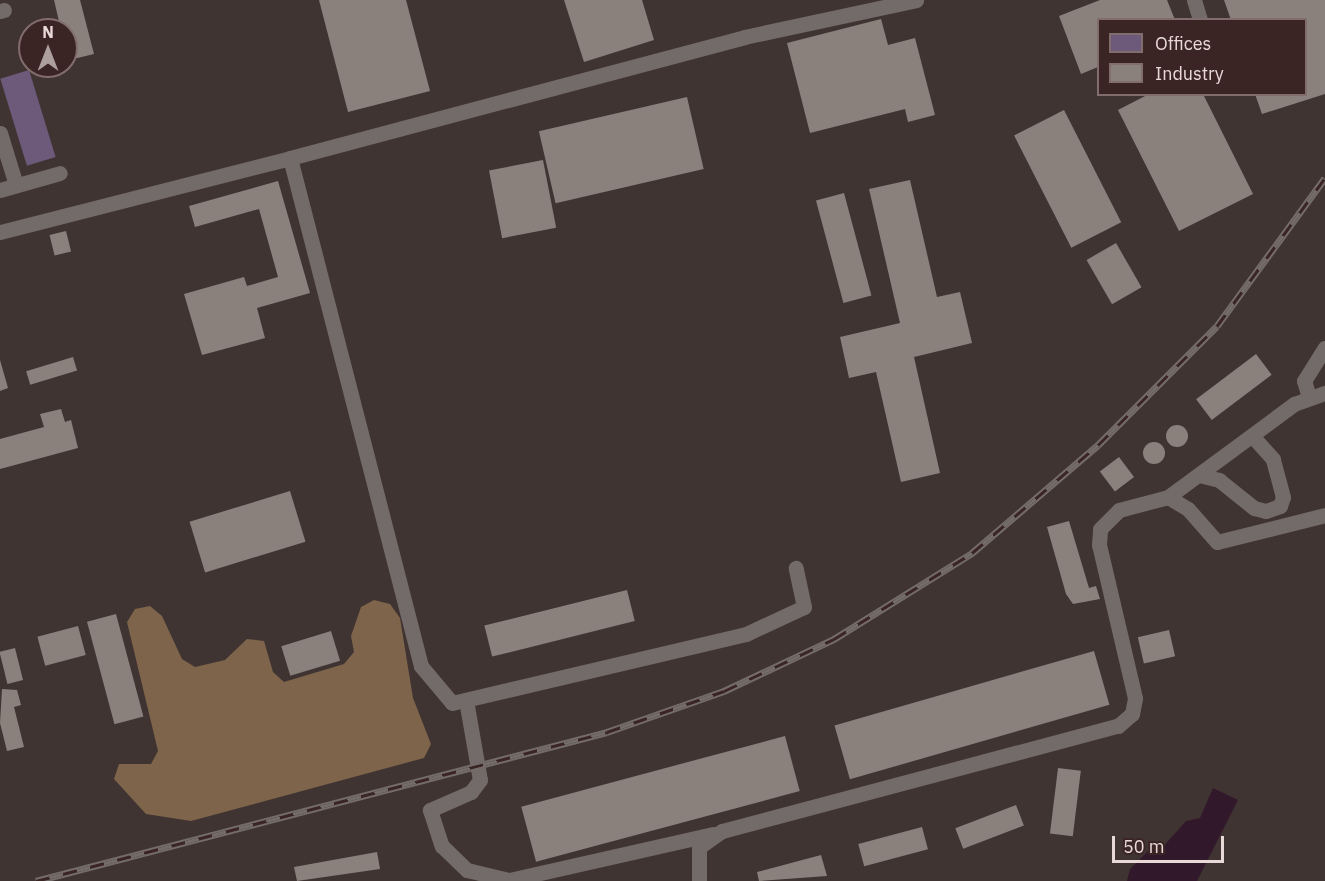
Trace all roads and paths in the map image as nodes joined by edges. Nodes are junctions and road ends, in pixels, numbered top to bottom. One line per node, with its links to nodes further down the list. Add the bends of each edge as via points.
1 (916, 0): 5 (street, via 744,37)
2 (1194, 0): 3 (street)
3 (1199, 18)
4 (0, 133): 7 (street)
5 (290, 158): 9 (street); 18 (street, via 421,666 452,703)
6 (60, 173): 7 (street)
7 (16, 185): 8 (street)
8 (0, 190)
9 (0, 232)
10 (1325, 348): 12 (street, via 1304,381)
11 (1325, 393): 12 (street)
12 (1309, 397): 13 (street)
13 (1252, 436): 14 (street); 14 (street, via 1273,459 1284,497 1280,506 1266,511 1254,508 1219,480)
14 (1199, 475): 15 (street)
15 (1168, 497): 16 (street, via 1188,509 1217,542); 19 (street, via 1119,510 1100,529 1135,698 1132,714 1118,726)
16 (1325, 515)
17 (796, 568): 18 (street, via 804,607 746,634)
18 (466, 700): 19 (street, via 480,780 471,792 429,810 442,846 467,870 509,880)
19 (722, 831): 20 (street, via 699,847)
20 (699, 881)

